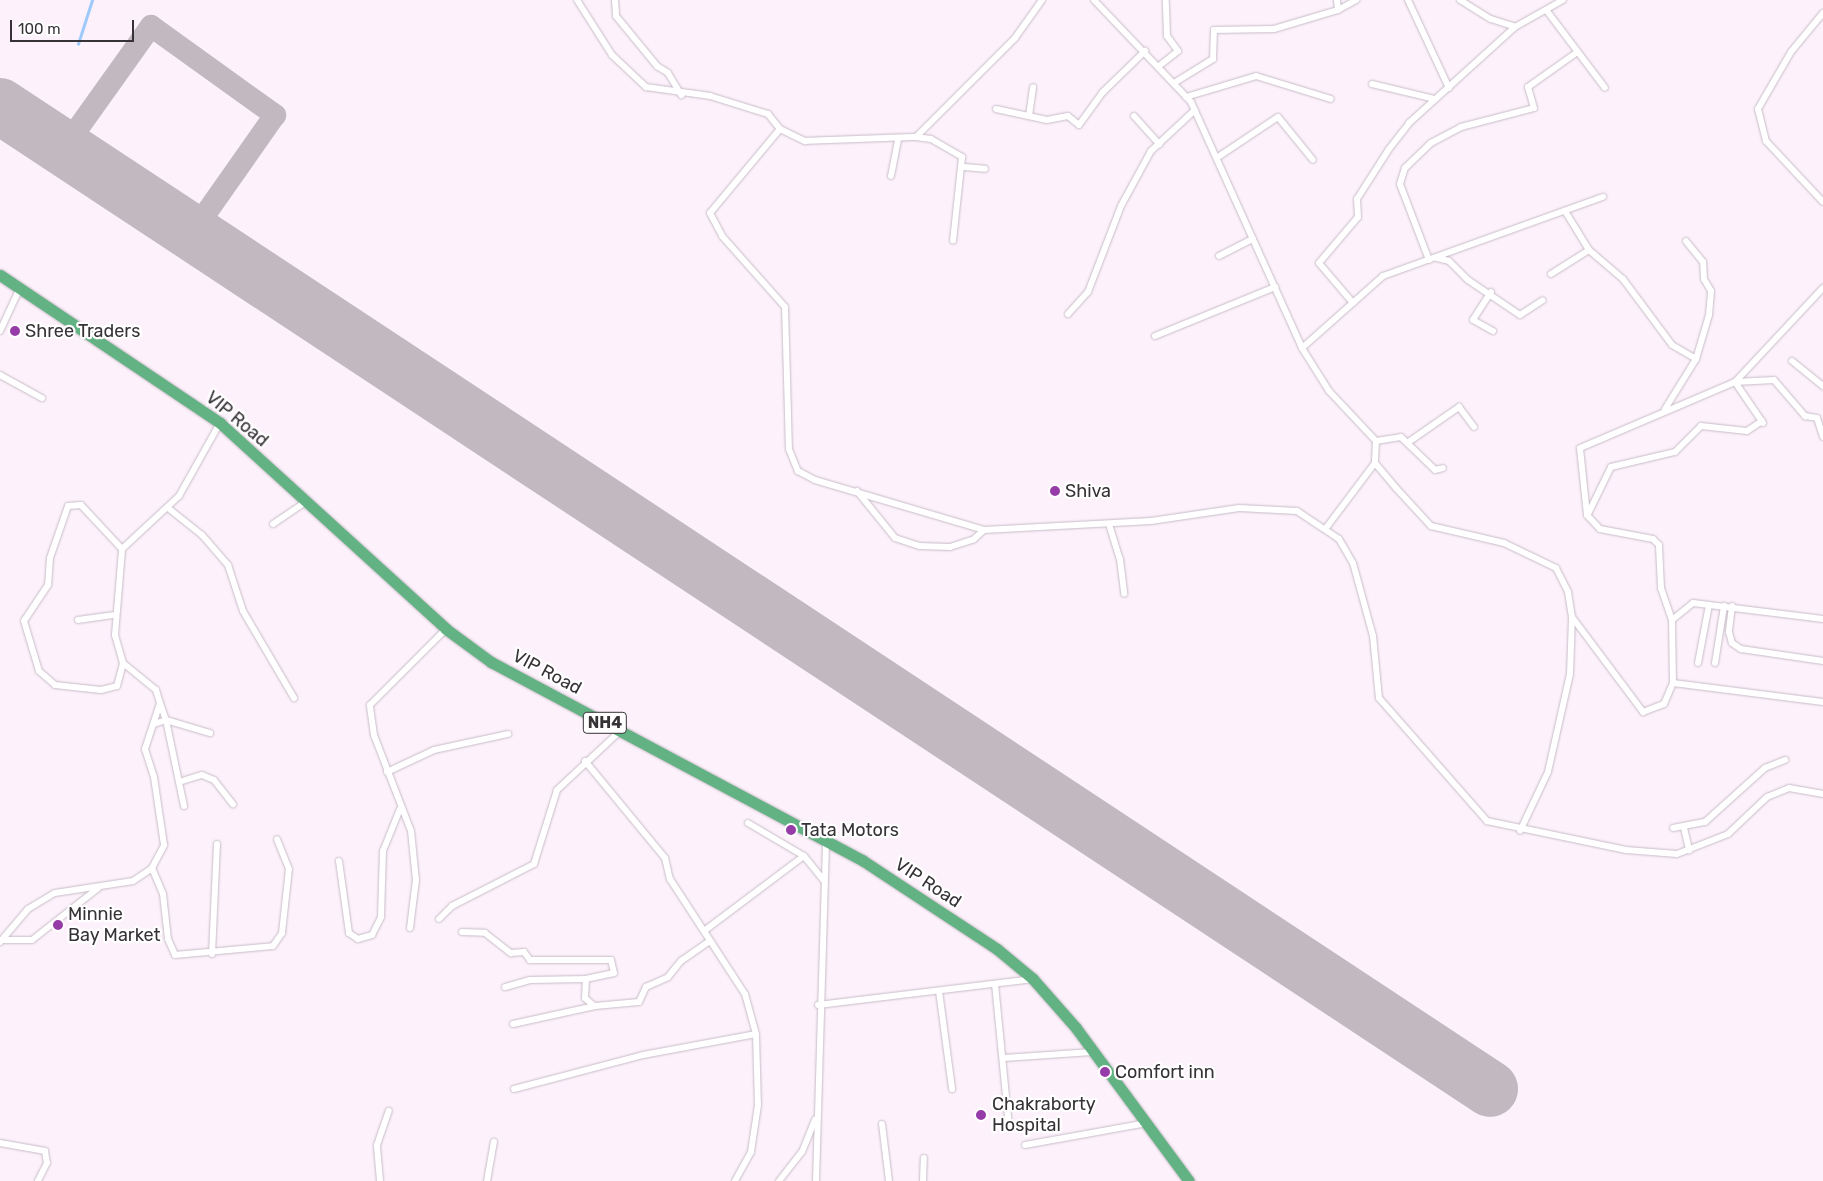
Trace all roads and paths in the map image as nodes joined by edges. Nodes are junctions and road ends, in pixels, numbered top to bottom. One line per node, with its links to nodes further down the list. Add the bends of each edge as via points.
1 (577, 0): 23 (street, via 612,55 646,87)
2 (615, 0): 23 (street, via 616,16 657,66 668,73)
3 (1042, 0): 32 (street, via 1015,38)
4 (1094, 0): 15 (street)
5 (1166, 0): 17 (street, via 1168,36 1178,51)
6 (1337, 0): 11 (street)
7 (1356, 0): 11 (street)
8 (1408, 0): 21 (street)
9 (1460, 0): 14 (street, via 1490,19)
10 (1563, 0): 12 (street)
11 (1338, 10): 18 (street, via 1262,31 1214,30 1213,59)
12 (1546, 11): 14 (street); 16 (street)
13 (1823, 13): 41 (street, via 1791,52 1758,109 1766,141)
14 (1515, 27): 21 (street)
15 (1145, 51): 17 (street); 29 (street, via 1103,92 1079,125 1068,116 1047,120)
16 (1576, 54): 22 (street); 48 (street, via 1528,87 1534,108 1461,127 1431,143 1405,168 1400,184)
17 (1158, 66): 18 (street)
18 (1174, 83): 24 (street)
19 (1372, 84): 26 (street)
20 (1033, 87): 29 (street)
21 (1449, 88): 26 (street)
22 (1605, 88)
23 (681, 95): 31 (street, via 710,96 768,114)
24 (1186, 97): 25 (street, via 1256,76); 28 (street)
25 (1331, 99)
26 (1435, 99): 56 (street, via 1409,123 1389,149 1357,199 1358,217 1319,263)
27 (996, 109): 29 (street)
28 (1195, 110): 34 (street); 35 (street)
29 (1029, 116)
30 (1134, 116): 34 (street)
31 (780, 129): 33 (street, via 805,141); 76 (street, via 710,214 722,236 785,307 789,449 798,471)
32 (916, 137): 33 (street); 37 (street, via 930,139 962,157)
33 (898, 138): 39 (street)
34 (1159, 144): 57 (street, via 1121,206 1088,292)
35 (1218, 157): 36 (street, via 1278,117); 43 (street)
36 (1313, 160)
37 (964, 167): 38 (street); 44 (street)
38 (985, 170)
39 (891, 176)
40 (1603, 197): 42 (street)
41 (1823, 202)
42 (1564, 211): 46 (street); 48 (street)
43 (1253, 239): 47 (street); 51 (street)
44 (953, 241)
45 (1686, 241): 62 (street, via 1704,262 1704,279 1711,291 1709,315)
46 (1589, 250): 49 (street); 62 (street, via 1623,279 1672,344)
47 (1218, 256)
48 (1433, 259): 54 (street, via 1449,261 1468,280); 56 (street, via 1383,276)
49 (1551, 274)
50 (0, 275): 52 (highway, VIP Road / NH4)
51 (1275, 287): 60 (street); 61 (street)
52 (20, 288): 58 (street); 69 (highway, VIP Road / NH4)
53 (1823, 288): 65 (street)
54 (1491, 292): 55 (street, via 1520,315); 59 (street, via 1473,320)
55 (1543, 300)
56 (1352, 303): 61 (street)
57 (1068, 314)
58 (0, 331)
59 (1493, 332)
60 (1155, 336)
61 (1302, 348): 72 (street, via 1329,391)
62 (1696, 359): 68 (street, via 1668,406)
63 (1792, 361): 66 (street)
64 (0, 375): 67 (street)
65 (1735, 382): 68 (street); 71 (street, via 1774,380 1805,416 1817,418); 79 (street, via 1763,423 1747,431 1701,426 1676,452 1611,467)
66 (1823, 386)
67 (42, 398)
68 (1658, 414): 79 (street, via 1580,448)
69 (220, 423): 77 (highway, VIP Road / NH4); 78 (street)
70 (1474, 427): 73 (street, via 1459,407)
71 (1823, 437)
72 (1376, 441): 73 (street, via 1401,437); 74 (street)
73 (1410, 441): 75 (street, via 1435,470)
74 (1375, 463): 82 (street); 90 (street, via 1430,526 1504,543 1556,568 1568,592)
75 (1443, 468)
76 (857, 491): 83 (street); 83 (street, via 895,538 920,546 950,547 974,539)
77 (306, 502): 80 (street); 94 (highway, VIP Road / NH4)
78 (168, 508): 84 (street); 100 (street, via 202,534 228,565 244,611)
79 (1587, 515): 93 (street, via 1600,529 1653,539 1659,545 1661,588)
80 (273, 524)
81 (1109, 524): 82 (street, via 1239,508 1297,510); 83 (street); 85 (street, via 1120,559)
82 (1326, 528): 119 (street, via 1339,539 1353,562 1373,636 1379,698 1488,821)
83 (984, 530)
84 (122, 549): 89 (street); 96 (street, via 81,505 68,506 50,558 48,585 24,621 39,671 56,685 102,690 117,686)
85 (1124, 594)
86 (1708, 605): 87 (street); 93 (street, via 1693,603); 97 (street)
87 (1724, 606): 88 (street); 98 (street)
88 (1732, 606): 91 (street); 95 (street, via 1729,632 1732,643 1741,648)
89 (113, 615): 92 (street); 96 (street)
90 (1572, 617): 99 (street, via 1643,712 1664,704); 119 (street, via 1564,711 1548,772)
91 (1823, 619)
92 (78, 620)
93 (1672, 620): 99 (street)
94 (446, 629): 105 (highway, VIP Road / NH4, via 491,662); 110 (street, via 370,705)
95 (1823, 660)
96 (123, 663): 102 (street, via 156,690)
97 (1698, 663)
98 (1715, 663)
99 (1673, 683): 101 (street)
100 (294, 698)
101 (1823, 702)
102 (160, 703): 103 (street); 104 (street)
103 (166, 720): 104 (street); 106 (street); 111 (street)
104 (154, 724): 126 (street, via 145,749 154,777 164,845)
105 (620, 731): 109 (street); 122 (highway, VIP Road / NH4)
106 (210, 733)
107 (508, 734): 110 (street, via 434,750)
108 (1785, 760): 118 (street, via 1765,768 1705,822)
109 (585, 761): 129 (street, via 557,790 534,864 452,906); 131 (street, via 665,858 670,879)
110 (387, 772): 115 (street)
111 (179, 782): 113 (street, via 202,775 214,780); 114 (street)
112 (1823, 794): 123 (street, via 1789,788 1774,794 1728,834)
113 (233, 804)
114 (184, 806)
115 (400, 809): 125 (street, via 383,851 381,917 372,935 358,939 349,933); 130 (street, via 411,831 416,880)
116 (748, 823): 124 (street)
117 (1673, 828): 118 (street)
118 (1684, 828): 123 (street)
119 (1520, 831): 123 (street, via 1626,850 1677,854)
120 (277, 839): 135 (street, via 289,869 282,933 272,946)
121 (217, 844): 135 (street)
122 (826, 844): 127 (street); 137 (highway, VIP Road / NH4, via 862,860)
123 (1689, 850)
124 (804, 856): 127 (street); 131 (street)
125 (339, 861)
126 (152, 868): 128 (street, via 133,881); 135 (street, via 163,894 168,939 176,954)
127 (824, 881): 141 (street)
128 (99, 887): 133 (street, via 32,940); 133 (street, via 55,893 28,909)
129 (439, 919)
130 (410, 928)
131 (704, 931): 134 (street)
132 (462, 932): 136 (street, via 485,933 511,953 524,952 530,960 611,960 614,973)
133 (1, 941)
134 (710, 941): 142 (street, via 681,961 668,977 646,987 639,1002); 144 (street, via 745,994)
135 (212, 954)
136 (586, 979): 139 (street, via 530,980); 142 (street, via 585,998)
137 (1033, 979): 138 (street); 145 (highway, VIP Road / NH4)
138 (995, 984): 140 (street); 146 (street)
139 (505, 987)
140 (939, 990): 141 (street); 147 (street)
141 (818, 1005): 150 (street)
142 (595, 1006): 143 (street)
143 (513, 1024)
144 (756, 1034): 148 (street, via 643,1055); 161 (street, via 758,1105 750,1152)
145 (1093, 1052): 146 (street); 151 (highway, VIP Road / NH4)
146 (1003, 1058): 153 (street)
147 (952, 1089)
148 (514, 1090)
149 (389, 1111): 159 (street, via 376,1145)
150 (817, 1115): 162 (street, via 802,1152); 163 (street)
151 (1147, 1123): 156 (street); 166 (highway, VIP Road / NH4)
152 (882, 1124): 164 (street)
153 (1008, 1128)
154 (494, 1142): 160 (street)
155 (0, 1144): 158 (street, via 45,1152 47,1163)
156 (1025, 1145)
157 (924, 1158): 165 (street)
158 (38, 1181)
159 (380, 1181)
160 (486, 1181)
161 (734, 1181)
162 (779, 1181)
163 (816, 1181)
164 (889, 1181)
165 (923, 1181)
166 (1189, 1181)

